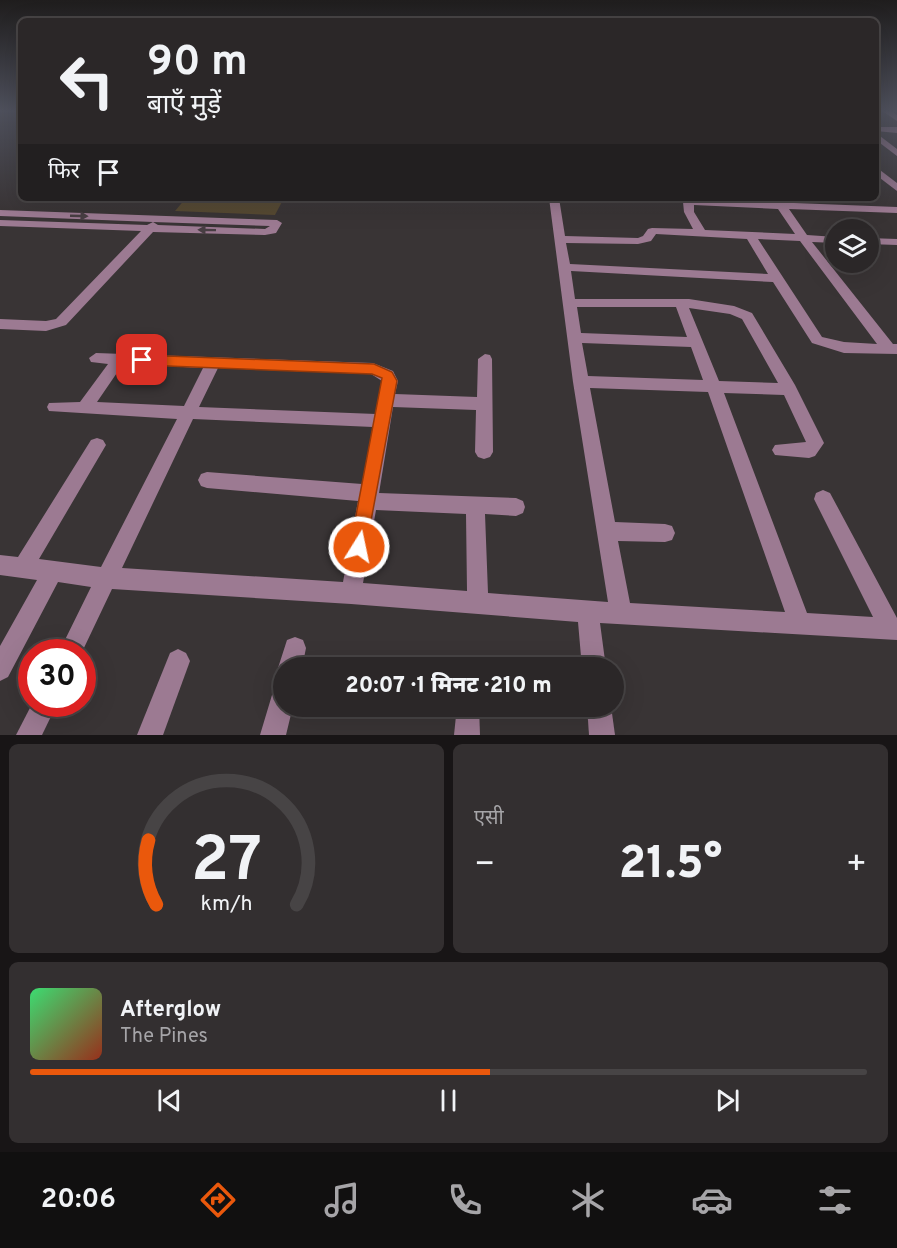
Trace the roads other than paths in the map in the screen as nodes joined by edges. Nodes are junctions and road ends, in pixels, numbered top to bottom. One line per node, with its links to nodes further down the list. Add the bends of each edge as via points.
1 (879, 173): 2 (street)
2 (897, 188)
3 (554, 201): 13 (street)
4 (781, 205): 5 (street); 10 (street, via 687,202); 12 (street)
5 (897, 210)
6 (0, 213): 7 (street, one-way to 7)
7 (160, 218): 9 (street); 9 (street, one-way to 9, via 277,222 272,231 265,232)
8 (0, 223): 9 (street)
9 (150, 228): 21 (street, via 61,322 46,326)
10 (701, 233): 11 (street); 13 (street, via 652,231 647,239 639,241)
11 (750, 235): 12 (street); 18 (street)
12 (803, 238): 14 (street); 24 (street)
13 (560, 239): 17 (street)
14 (825, 239)
15 (879, 242): 16 (street)
16 (897, 242)
17 (564, 267): 18 (street); 19 (street)
18 (778, 278): 24 (street, via 822,343)
19 (569, 303): 20 (street); 22 (street)
20 (681, 304): 23 (street); 31 (street, via 741,311)
21 (0, 324)
22 (574, 338): 23 (street); 29 (street)
23 (695, 342): 30 (street)
24 (893, 349)
25 (96, 358): 27 (street)
26 (485, 358): 33 (street)
27 (119, 359): 28 (street); 35 (street)
28 (213, 363): 32 (street, via 382,371 390,381); 36 (street)
29 (581, 382): 30 (street); 46 (street)
30 (714, 388): 31 (street); 56 (street)
31 (789, 389): 39 (street, via 815,443 809,451)
32 (385, 400): 33 (street); 37 (street)
33 (484, 404): 40 (street)
34 (55, 407): 35 (street)
35 (85, 407): 36 (street)
36 (187, 413): 37 (street); 51 (street)
37 (381, 422): 42 (street)
38 (97, 445): 49 (street)
39 (781, 450)
40 (484, 452)
41 (207, 480): 42 (street)
42 (367, 497): 44 (street); 52 (street)
43 (823, 499): 57 (street)
44 (475, 506): 45 (street); 53 (street)
45 (516, 507)
46 (607, 531): 47 (street); 55 (street)
47 (665, 533)
48 (0, 565): 49 (street)
49 (23, 567): 50 (street)
50 (53, 571): 51 (street); 61 (street)
51 (107, 578): 52 (street); 58 (street)
52 (351, 593): 53 (street)
53 (478, 603): 54 (street)
54 (588, 611): 55 (street); 59 (street)
55 (621, 613): 56 (street)
56 (800, 624): 57 (street)
57 (894, 629)
58 (76, 639)
59 (593, 657)
60 (178, 661): 67 (street)
61 (0, 669)
62 (38, 717): 66 (street)
63 (278, 717): 68 (street)
64 (468, 717): 69 (street)
65 (600, 717): 70 (street)
66 (29, 735)
67 (150, 735)
68 (273, 735)
69 (467, 735)
70 (602, 735)

